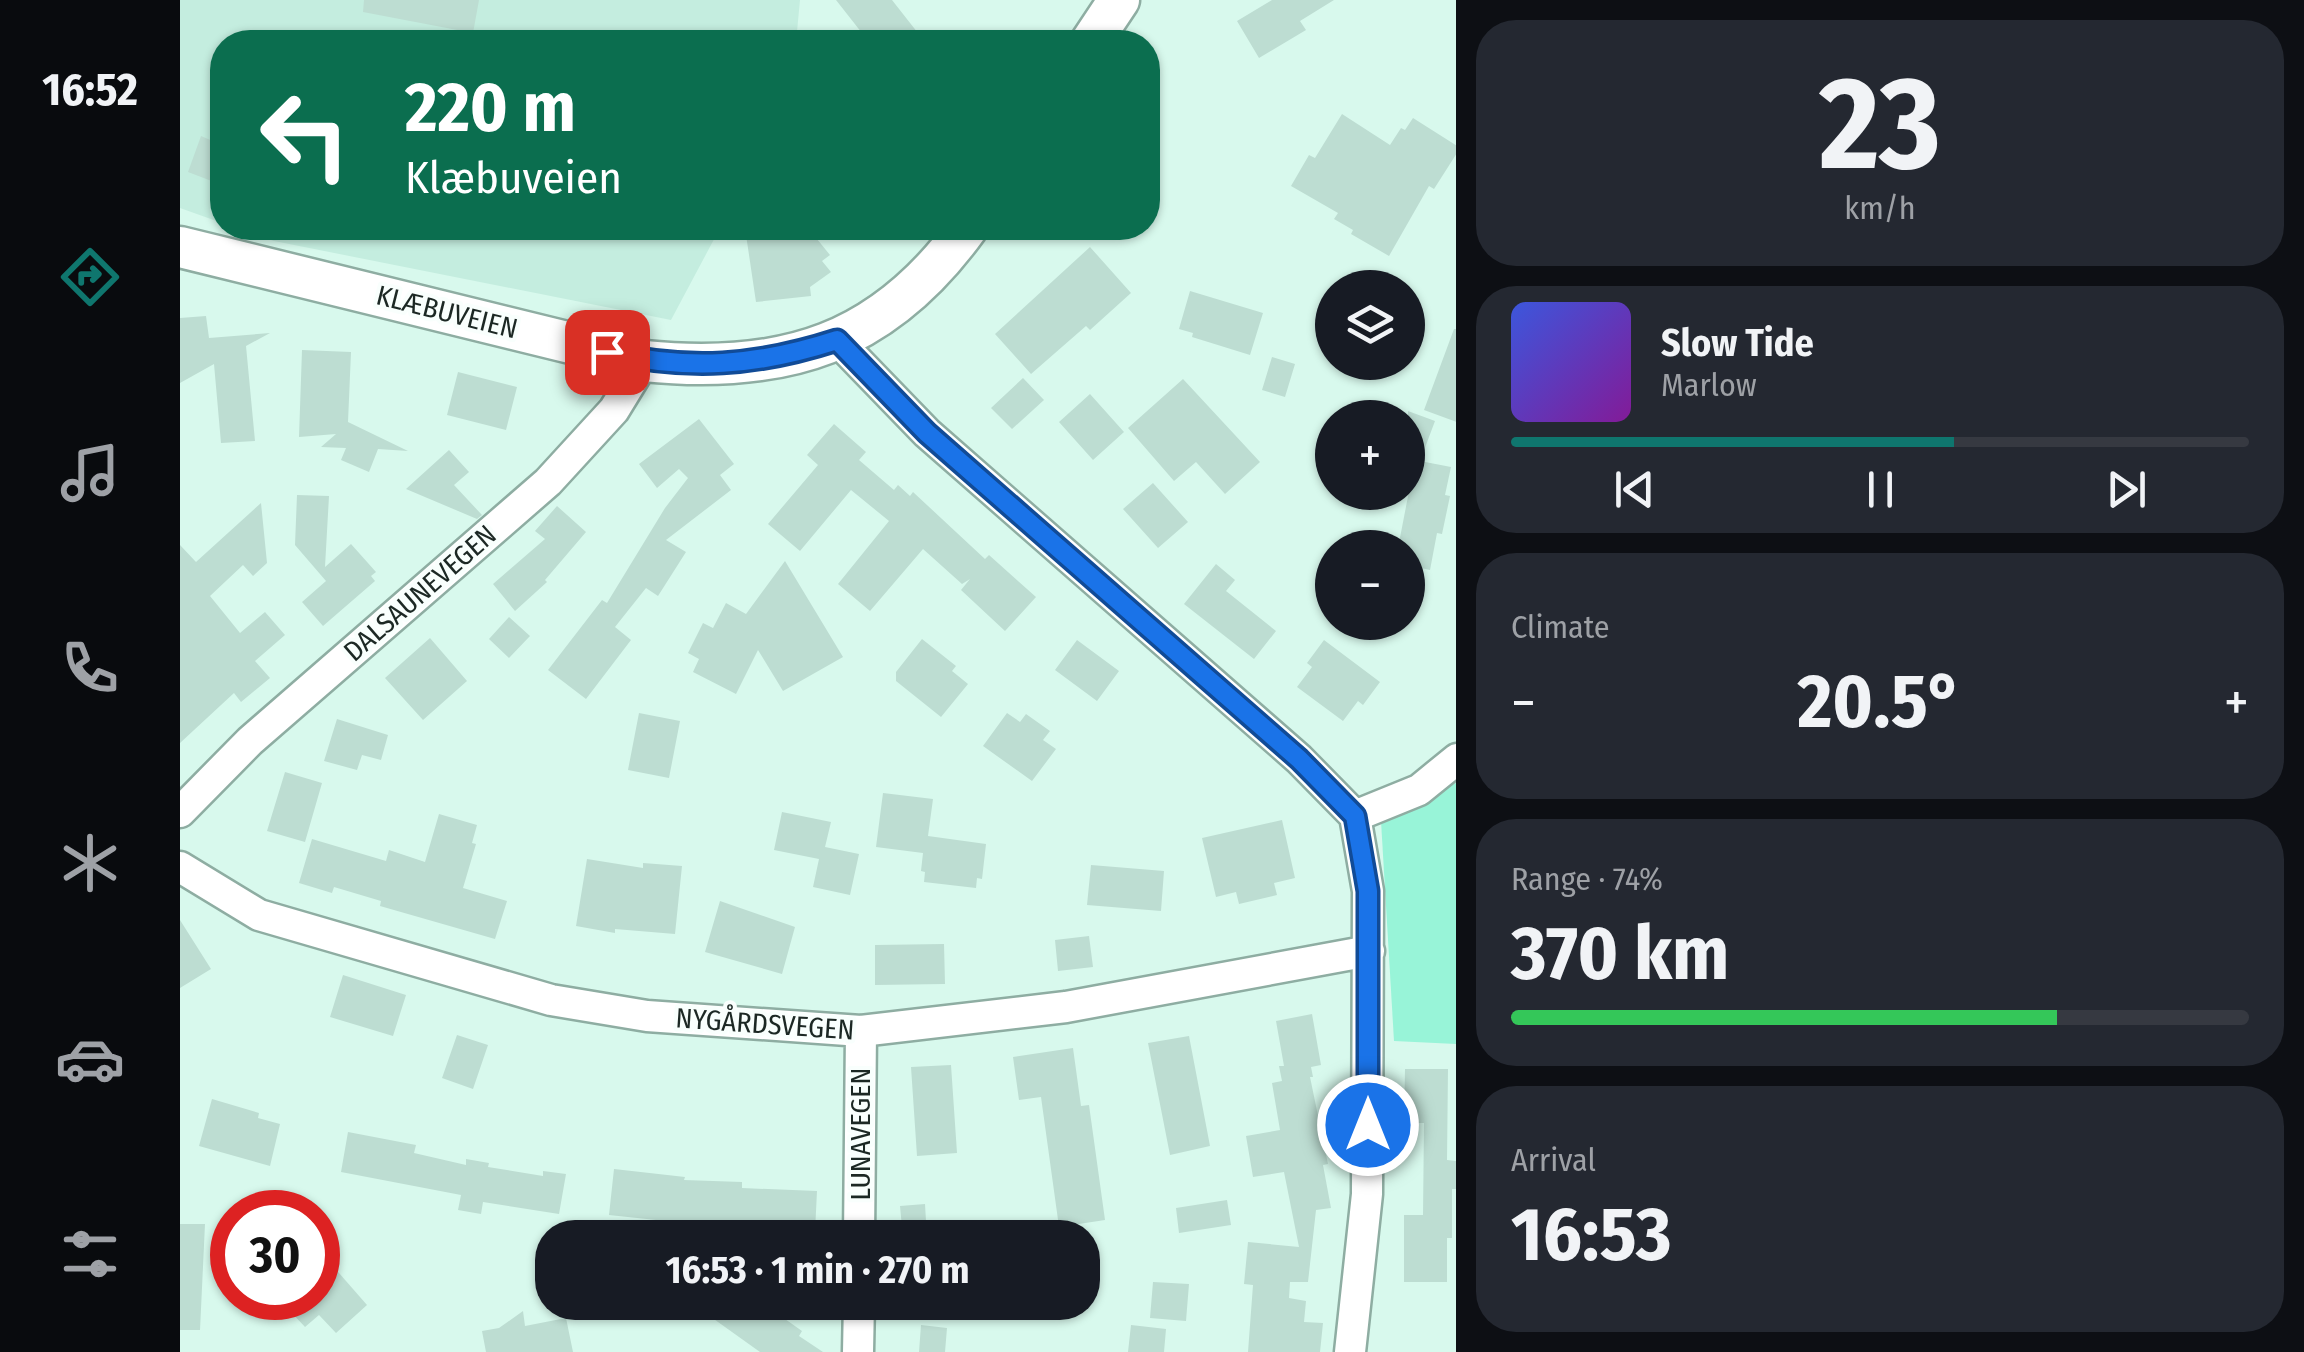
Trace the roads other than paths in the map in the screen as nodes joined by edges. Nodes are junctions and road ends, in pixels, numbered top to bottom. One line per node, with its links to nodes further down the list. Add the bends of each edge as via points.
1 (1119, 0): 2 (street)
2 (1100, 30)
3 (959, 240): 5 (street, KLÆBUVEIEN, via 887,313)
4 (180, 247): 6 (street, KLÆBUVEIEN)
5 (837, 340): 6 (street, KLÆBUVEIEN, via 728,364); 9 (street, via 927,433 1299,759)
6 (644, 360): 8 (street, DALSAUNEVEGEN, via 614,410 548,482 250,741)
7 (1455, 765): 9 (street, via 1419,790)
8 (180, 812)
9 (1355, 816): 11 (street, via 1368,891)
10 (180, 868): 12 (street, NYGÅRDSVEGEN, via 258,914 551,1000 647,1016)
11 (1369, 951): 12 (street, NYGÅRDSVEGEN, via 1066,1007); 16 (street, via 1367,1194)
12 (861, 1032): 13 (street, LUNAVEGEN)
13 (860, 1220)
14 (859, 1320): 15 (street)
15 (858, 1352)
16 (1350, 1352)

